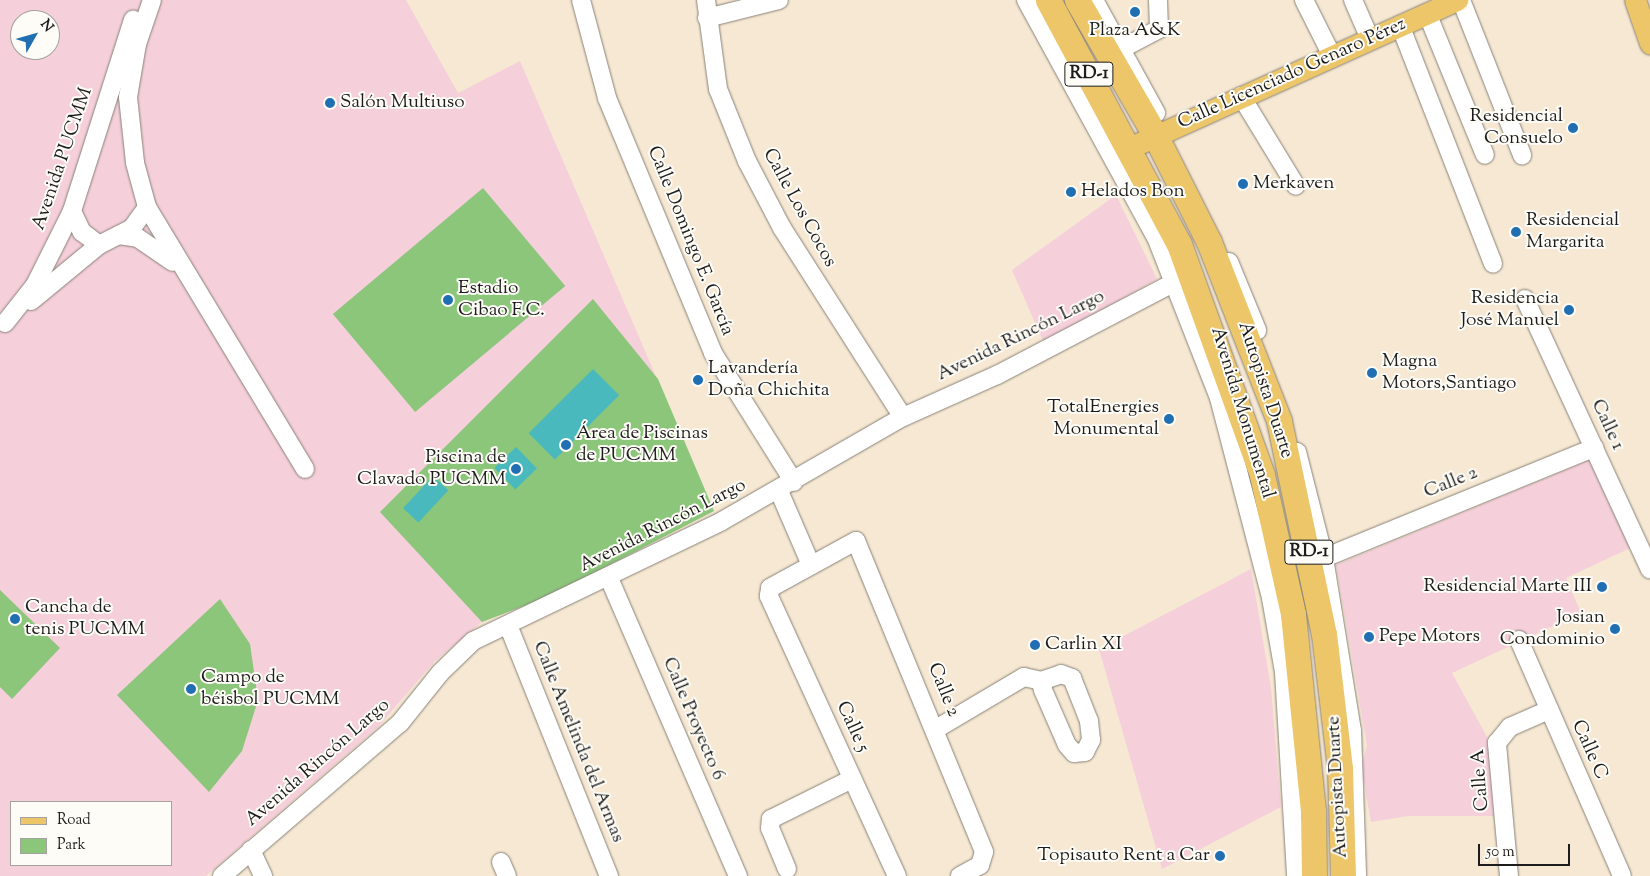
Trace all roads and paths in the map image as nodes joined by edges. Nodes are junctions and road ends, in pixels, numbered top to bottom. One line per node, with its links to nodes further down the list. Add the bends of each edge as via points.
1 (142, 0): 29 (street, Avenida PUCMM, via 113,76)
2 (152, 0): 28 (street, via 137,44 128,97 136,163)
3 (581, 0): 43 (street, Calle Domingo E. García, via 607,98 713,353)
4 (706, 0): 16 (street, Calle Los Cocos)
5 (779, 0): 16 (street)
6 (1026, 0): 34 (street, Avenida Monumental, via 1125,176)
7 (1048, 0): 24 (highway, Autopista Duarte / RD-1)
8 (1077, 0): 23 (highway, Autopista Duarte / RD-1)
9 (1094, 0): 20 (street, Avenida Monumental)
10 (1157, 0): 20 (street, via 1162,22 1159,29)
11 (1304, 0): 21 (street)
12 (1353, 0): 18 (street)
13 (1459, 0): 15 (main road, Calle Licenciado Genaro Pérez); 26 (street)
14 (1635, 0): 19 (main road)
15 (1427, 13): 17 (main road, Calle Licenciado Genaro Pérez); 25 (street)
16 (707, 18): 39 (street, Calle Los Cocos, via 718,89 747,161 782,228)
17 (1400, 26): 18 (main road, Calle Licenciado Genaro Pérez); 32 (street)
18 (1370, 39): 21 (main road, Calle Licenciado Genaro Pérez)
19 (1650, 43)
20 (1121, 49): 23 (street, Avenida Monumental)
21 (1332, 56): 22 (main road, Calle Licenciado Genaro Pérez)
22 (1241, 96): 23 (main road, Calle Licenciado Genaro Pérez); 27 (street)
23 (1161, 133): 24 (main road, Calle Licenciado Genaro Pérez); 45 (street, Avenida Monumental, via 1242,291 1283,403); 64 (highway, Autopista Duarte / RD-1, via 1209,242 1279,421 1324,634 1340,769)
24 (1131, 147): 37 (highway, Autopista Duarte / RD-1, via 1179,244)
25 (1485, 155)
26 (1522, 155)
27 (1296, 186)
28 (147, 207): 30 (street, Avenida PUCMM, via 141,220); 33 (street)
29 (72, 211): 31 (street, via 82,232); 36 (street, Avenida PUCMM, via 35,285)
30 (119, 234): 31 (street, Avenida PUCMM); 33 (street, via 159,249)
31 (99, 245): 36 (street, Avenida PUCMM)
32 (1492, 263)
33 (182, 270): 42 (street)
34 (1174, 282): 38 (street, Avenida Monumental); 39 (street, Avenida Rincón Largo, via 997,375)
35 (1525, 299): 41 (street, Calle 1)
36 (2, 325)
37 (1224, 367): 38 (highway); 40 (highway, Autopista Duarte / RD-1)
38 (1219, 398): 40 (highway); 57 (street, Avenida Monumental, via 1276,626)
39 (903, 417): 43 (street, Avenida Rincón Largo)
40 (1247, 434): 57 (highway, Autopista Duarte / RD-1, via 1262,475 1293,614 1313,811)
41 (1594, 448): 44 (street, Calle 1); 45 (street, Calle 2)
42 (305, 469)
43 (786, 486): 46 (street, Calle Domingo E. García); 48 (street, Avenida Rincón Largo)
44 (1646, 550): 47 (street, Calle 1)
45 (1324, 558): 65 (street, Avenida Monumental, via 1352,730)
46 (811, 565): 53 (street, Calle 2, via 856,541); 54 (street, Calle 5, via 770,588 769,596)
47 (1650, 569)
48 (609, 578): 49 (street, Avenida Rincón Largo); 61 (street, Calle Proyecto 6)
49 (508, 625): 55 (street, Avenida Rincón Largo, via 473,641 440,672 400,723); 60 (street, Calle Amelinda del Armas)
50 (1519, 640): 52 (street, Calle C)
51 (1041, 682): 53 (street, via 1024,677)
52 (1549, 710): 66 (street, Calle A, via 1510,727 1497,743); 67 (street, Calle C)
53 (936, 729): 63 (street, Calle 2, via 985,858 980,866)
54 (852, 779): 56 (street, via 772,819 770,828); 62 (street, Calle 5)
55 (251, 850): 58 (street, Avenida Rincón Largo); 59 (street)
56 (787, 869)
57 (1309, 874)
58 (222, 876)
59 (263, 876)
60 (608, 876)
61 (738, 876)
62 (896, 876)
63 (960, 876)
64 (1343, 876)
65 (1357, 876)
66 (1509, 876)
67 (1622, 876)

